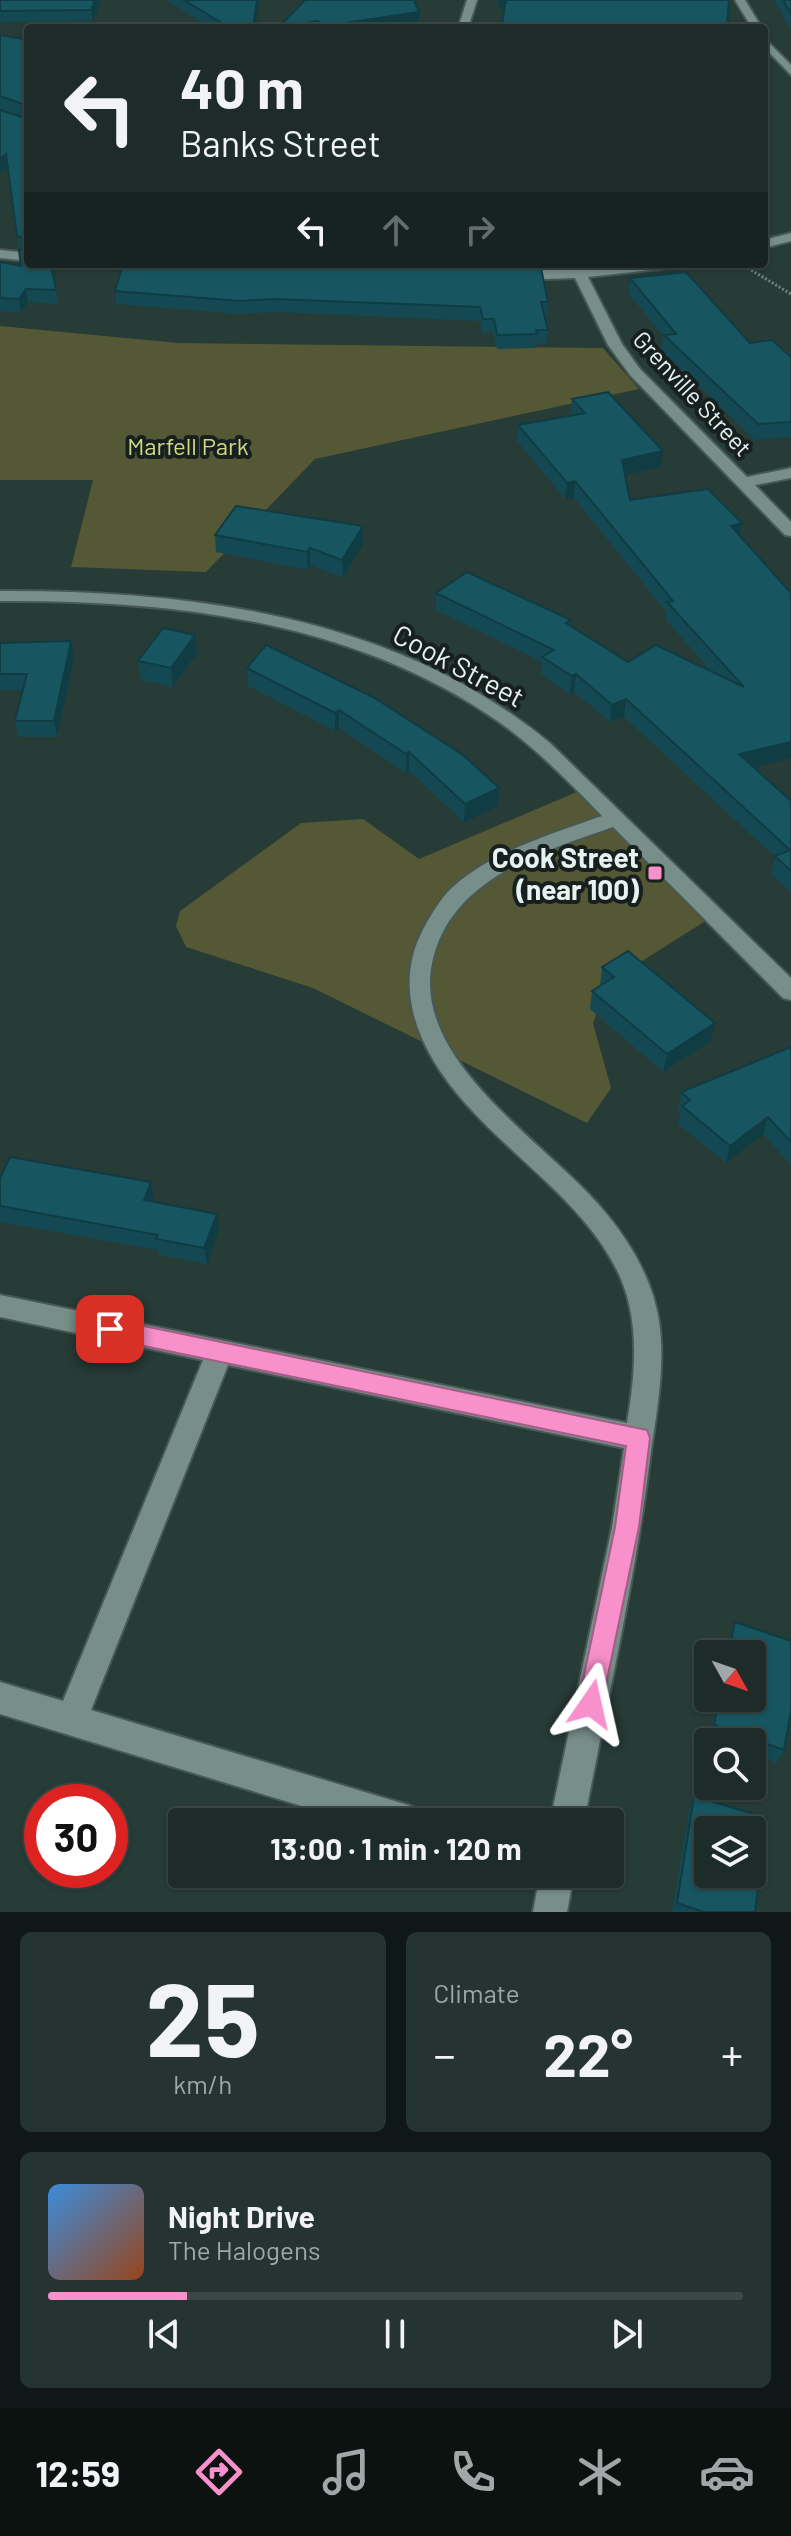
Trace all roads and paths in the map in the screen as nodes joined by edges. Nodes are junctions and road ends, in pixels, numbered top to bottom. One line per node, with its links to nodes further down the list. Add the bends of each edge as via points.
1 (472, 0): 3 (street)
2 (740, 0): 4 (street)
3 (464, 24)
4 (755, 24)
5 (768, 46): 6 (street)
6 (791, 72)
7 (791, 237): 8 (street)
8 (768, 243)
9 (0, 254): 10 (street)
10 (24, 257)
11 (633, 268): 13 (street)
12 (748, 268): 15 (path)
13 (580, 274): 14 (street); 17 (street, Grenville Street, via 615,345 635,372)
14 (493, 276)
15 (791, 294)
16 (791, 473): 17 (street)
17 (744, 482): 18 (street, Grenville Street)
18 (791, 531)
19 (0, 596): 20 (street, Cook Street, via 157,598 229,608 306,626 384,654 511,722 566,766)
20 (616, 818): 21 (street, Cook Street); 24 (street, via 507,862 461,891 428,935 419,972 421,1013 439,1056 589,1212 624,1257 645,1308 650,1343)
21 (791, 992)
22 (0, 1306): 23 (street)
23 (220, 1352): 24 (street); 26 (street)
24 (639, 1438): 28 (street, via 627,1527)
25 (0, 1698): 26 (street)
26 (71, 1719): 27 (street)
27 (362, 1808)
28 (570, 1808)
29 (554, 1888): 30 (street)
30 (550, 1912)

